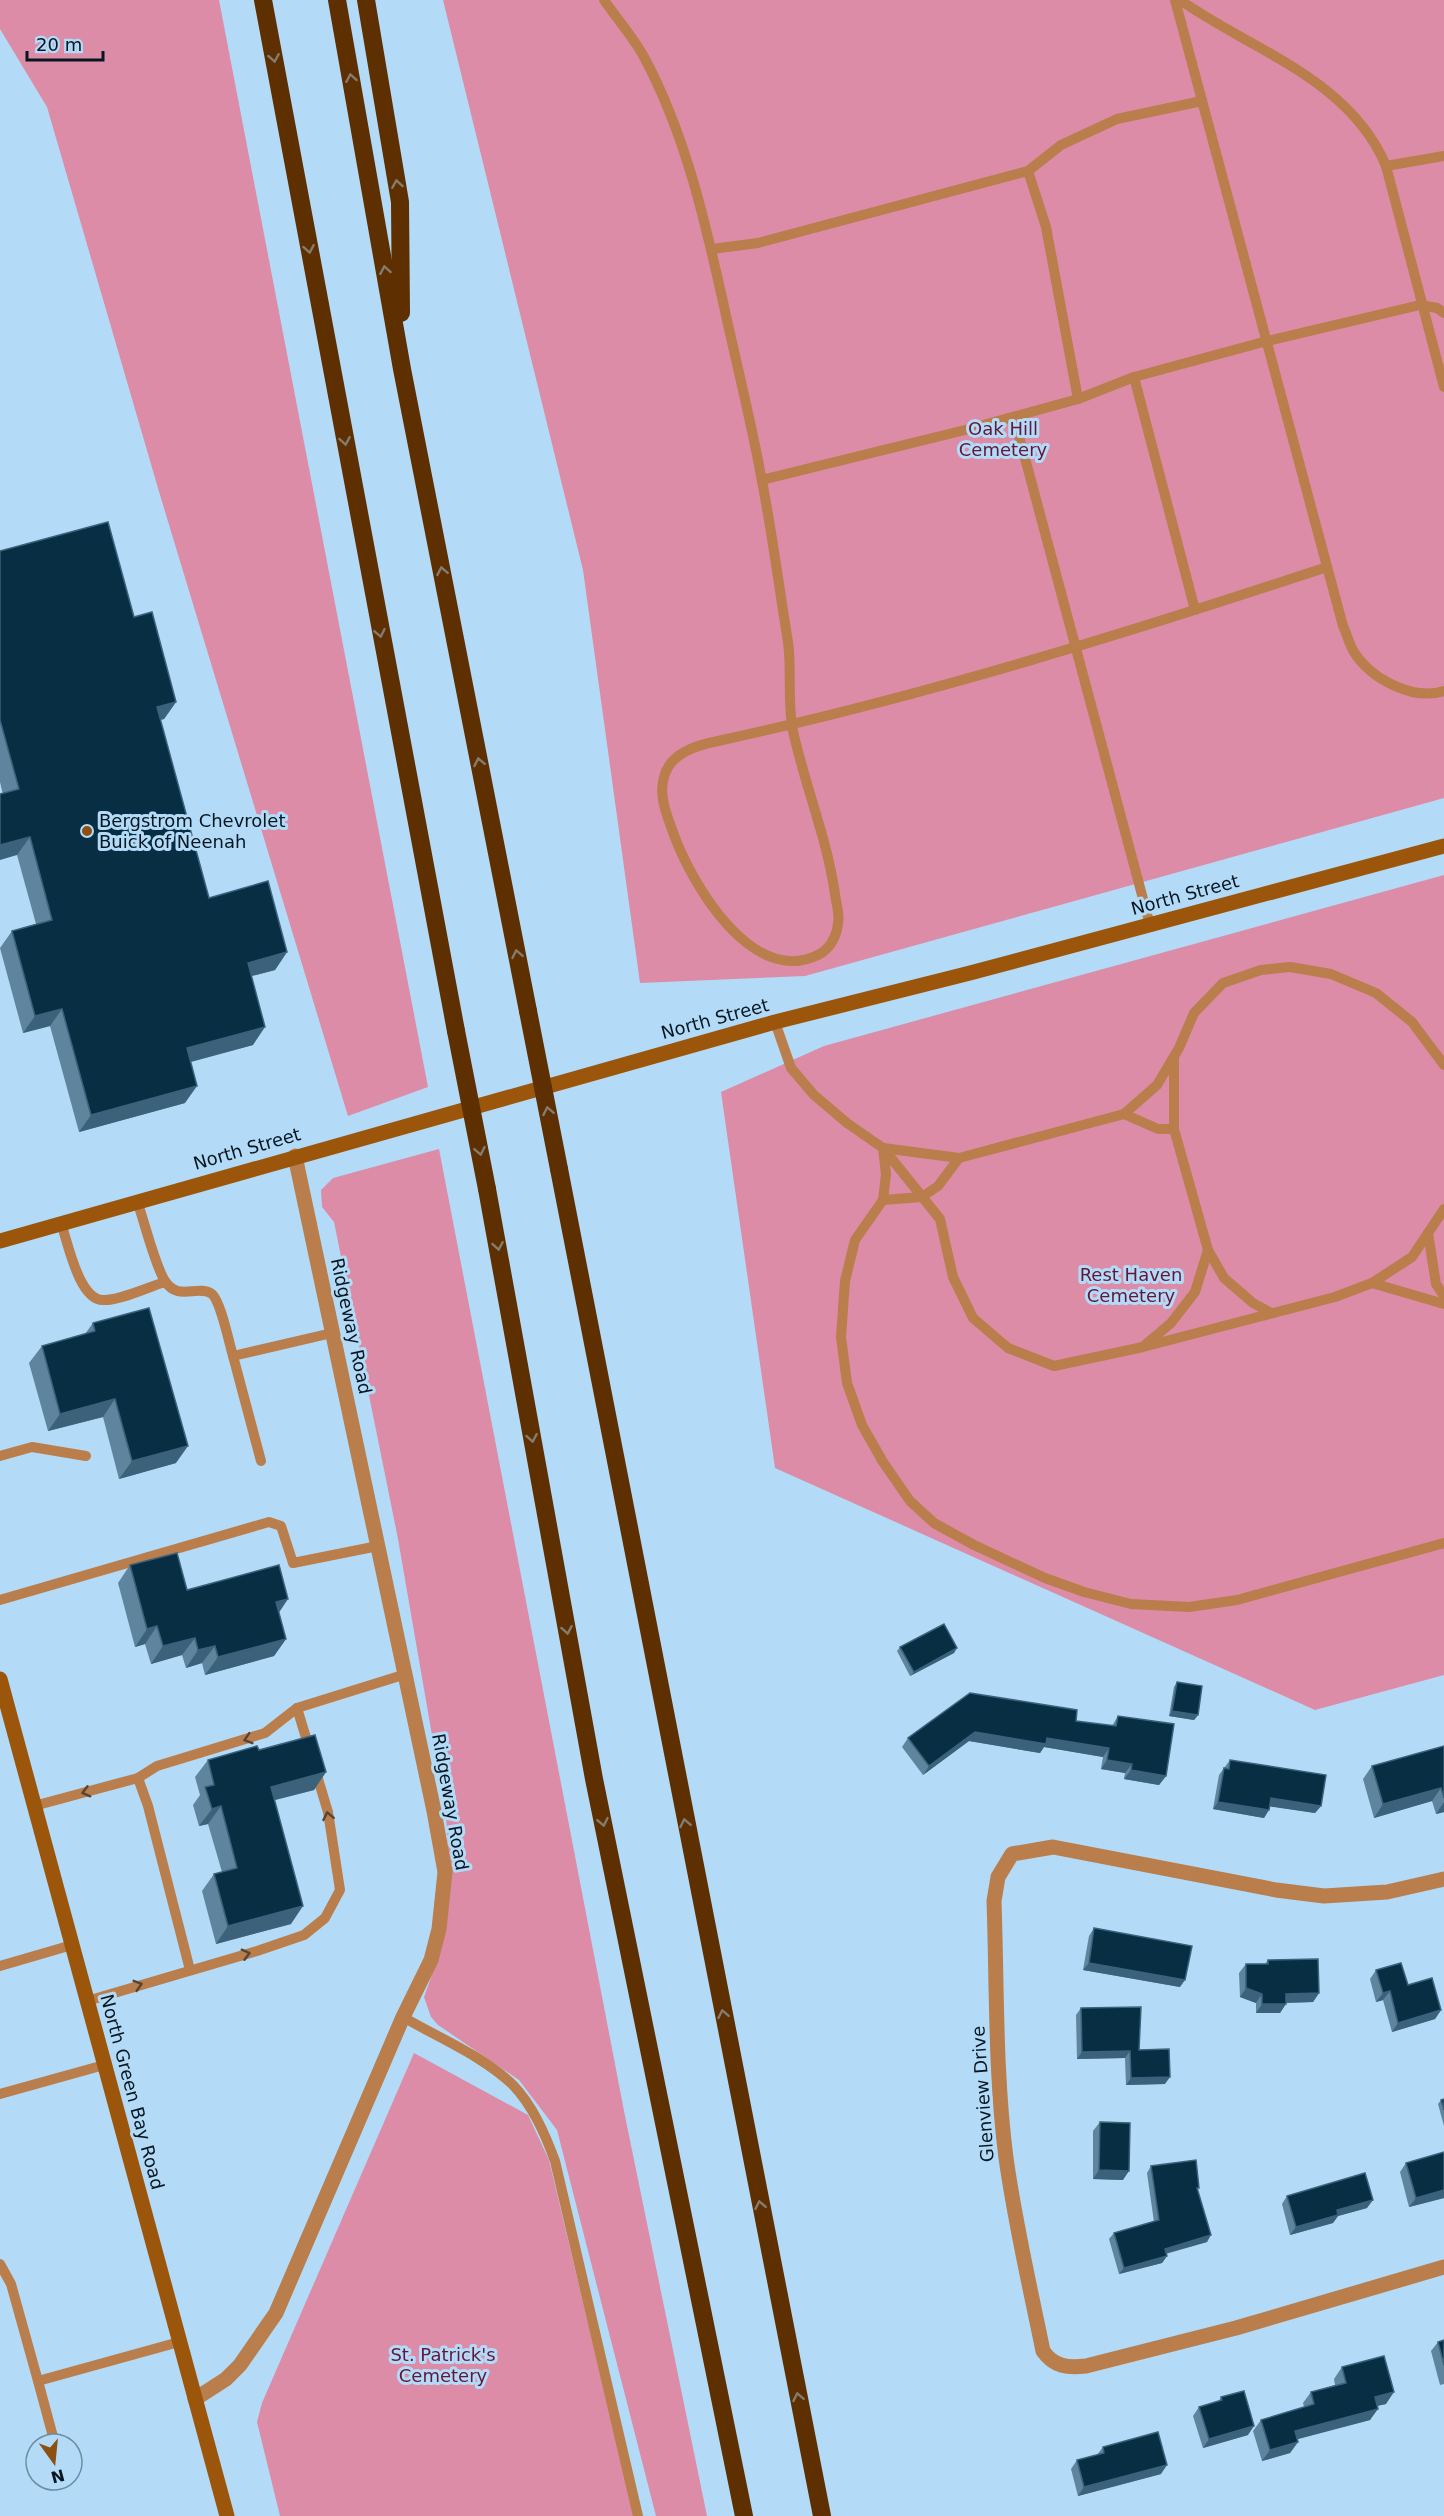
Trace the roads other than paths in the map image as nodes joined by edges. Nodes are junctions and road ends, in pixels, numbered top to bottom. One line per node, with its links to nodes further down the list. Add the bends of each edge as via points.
1 (263, 0): 79 (highway, one-way to 79, bridge, via 597,1790)
2 (337, 0): 14 (highway, one-way to 2)
3 (366, 0): 14 (highway, one-way to 3, via 400,202)
4 (604, 0): 10 (lane, via 643,56 669,115 693,181)
5 (1178, 0): 6 (lane); 8 (lane, via 1264,48 1348,108 1377,144)
6 (1202, 101): 9 (lane, via 1117,119 1061,145); 13 (lane)
7 (1444, 156): 8 (lane)
8 (1386, 166): 11 (lane)
9 (1028, 171): 10 (lane, via 758,243); 17 (lane, via 1046,227)
10 (711, 249): 19 (lane)
11 (1423, 305): 12 (lane); 13 (lane); 16 (lane)
12 (1444, 314)
13 (1267, 341): 15 (lane); 20 (lane)
14 (402, 369): 76 (highway, one-way to 14, bridge)
15 (1134, 377): 17 (lane); 21 (lane)
16 (1444, 387)
17 (1078, 399): 18 (lane)
18 (1014, 417): 19 (lane); 22 (lane)
19 (762, 480): 24 (lane, via 790,654)
20 (1327, 567): 21 (lane); 23 (lane, via 1343,626 1354,652 1371,673 1411,693)
21 (1195, 610): 22 (lane)
22 (1077, 647): 24 (lane); 26 (lane)
23 (1444, 691)
24 (792, 726): 24 (lane, via 694,746 676,758 664,775 663,796 678,846 707,901 765,955 781,960 803,960 824,953 833,941 839,921 832,876)
25 (1444, 846): 26 (street, North Street)
26 (1150, 925): 27 (street, North Street)
27 (776, 1022): 32 (lane, via 791,1068 806,1086 847,1123); 33 (street, North Street)
28 (1174, 1057): 29 (lane, via 1194,1013 1223,983 1261,970 1290,968 1331,974 1376,993 1412,1022); 30 (lane, via 1156,1085); 31 (lane)
29 (1444, 1065)
30 (1124, 1114): 31 (lane, via 1158,1129); 34 (lane)
31 (1174, 1129): 42 (lane)
32 (883, 1148): 34 (lane); 35 (lane); 36 (lane)
33 (295, 1156): 37 (street, North Street); 48 (street, Ridgeway Road)
34 (959, 1158): 35 (lane, via 938,1186)
35 (922, 1197): 36 (lane); 49 (lane, via 940,1220 953,1277 973,1318 1008,1348 1054,1366)
36 (883, 1200): 54 (lane, via 855,1240 845,1281 841,1337 847,1383 862,1425 883,1462 910,1501 934,1523 1045,1578 1084,1592 1131,1604 1189,1607 1237,1600)
37 (137, 1201): 39 (street, North Street); 43 (lane)
38 (1444, 1209): 40 (lane)
39 (61, 1223): 41 (street, North Street); 43 (lane, via 84,1289 92,1299 104,1301)
40 (1428, 1233): 44 (lane, via 1412,1257); 45 (lane, via 1436,1284)
41 (0, 1241)
42 (1208, 1250): 47 (lane, via 1224,1278); 49 (lane, via 1195,1292 1171,1323)
43 (165, 1282): 50 (lane, via 180,1293 212,1294)
44 (1372, 1283): 46 (lane); 47 (lane)
45 (1444, 1296)
46 (1444, 1304)
47 (1271, 1313): 49 (lane)
48 (332, 1333): 50 (lane); 55 (street, Ridgeway Road)
49 (1143, 1347)
50 (233, 1356): 53 (lane)
51 (0, 1456): 52 (lane, via 32,1447)
52 (86, 1456)
53 (261, 1461)
54 (1444, 1543)
55 (378, 1546): 56 (lane, via 293,1563 281,1526 269,1522); 57 (street, Ridgeway Road)
56 (0, 1600)
57 (406, 1674): 59 (lane); 67 (street, Ridgeway Road, via 444,1872 439,1929 431,1960)
58 (0, 1679): 61 (street, North Green Bay Road)
59 (297, 1708): 60 (lane, one-way to 60, via 265,1734 157,1766); 65 (lane, one-way to 59, via 304,1935 325,1918 340,1890 328,1812)
60 (138, 1778): 61 (lane, one-way to 61); 65 (lane)
61 (34, 1806): 63 (street, North Green Bay Road)
62 (1444, 1879): 71 (street, Glenview Drive, via 1387,1892 1324,1896 1053,1847 1012,1854 998,1877 994,1901 1006,2155 1043,2351 1049,2360 1061,2366 1086,2366 1236,2328)
63 (72, 1945): 64 (lane); 66 (street, North Green Bay Road)
64 (0, 1966)
65 (190, 1970): 66 (lane, one-way to 65)
66 (87, 2001): 68 (street, North Green Bay Road)
67 (403, 2017): 74 (street, Ridgeway Road, via 276,2313 240,2365); 78 (lane, via 512,2085 545,2133 555,2161)
68 (104, 2065): 69 (lane); 72 (street, North Green Bay Road)
69 (0, 2094)
70 (0, 2264): 73 (lane, via 11,2284)
71 (1444, 2267)
72 (179, 2342): 73 (lane); 74 (street, North Green Bay Road)
73 (38, 2381): 75 (lane)
74 (195, 2399): 77 (street, North Green Bay Road)
75 (52, 2432)
76 (806, 2438): 80 (highway); 81 (highway)
77 (227, 2516)
78 (638, 2516)
79 (744, 2516)
80 (822, 2516)
81 (833, 2516)

